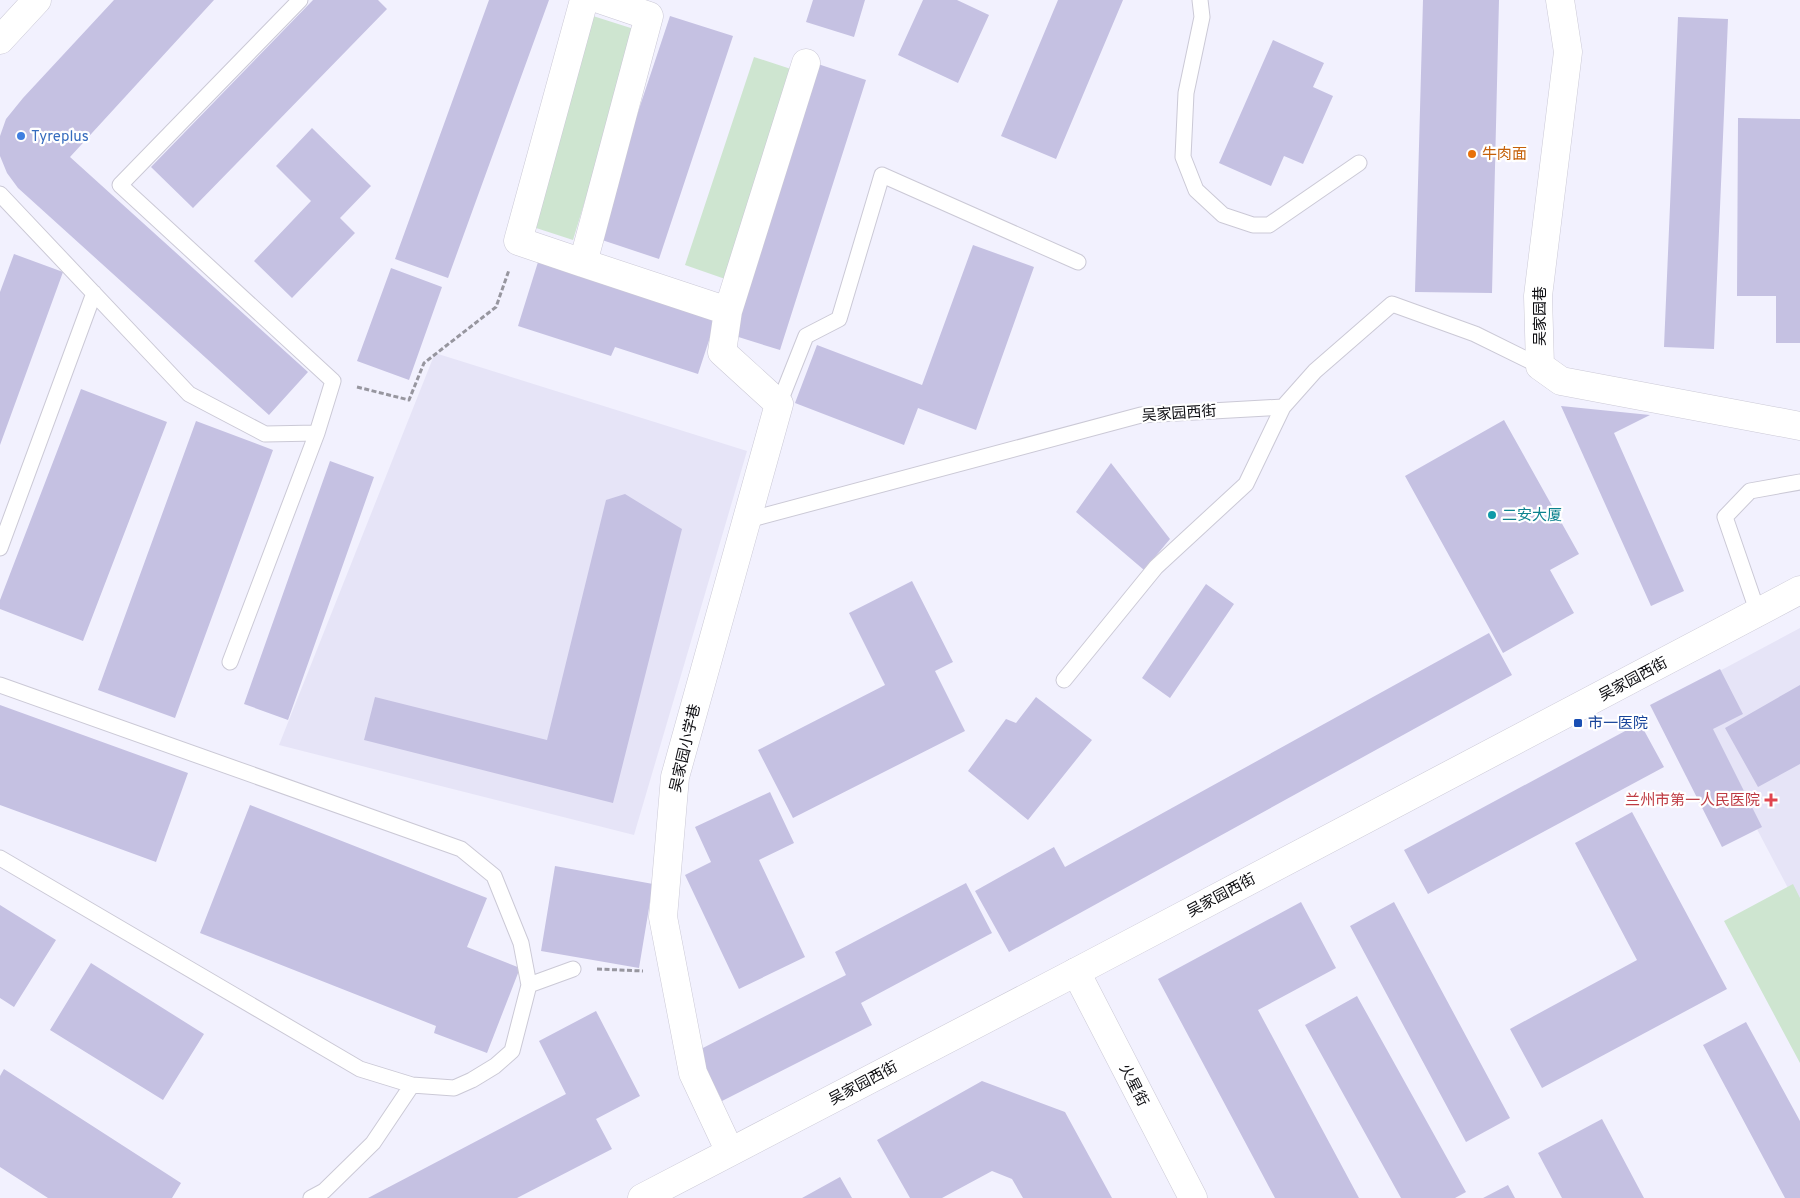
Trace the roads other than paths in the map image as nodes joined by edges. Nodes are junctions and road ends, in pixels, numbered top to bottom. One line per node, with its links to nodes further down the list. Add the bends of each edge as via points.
1 (37, 0): 7 (street)
2 (300, 0): 19 (lane, via 120,186 333,381)
3 (584, 0): 12 (street, via 518,241)
4 (602, 0): 12 (street, via 649,16)
5 (1200, 0): 9 (lane, via 1202,17 1186,94 1183,157 1196,190 1223,215 1253,225 1269,225)
6 (1560, 0): 15 (street, 吴家园巷, via 1568,52 1538,296)
7 (0, 40)
8 (806, 62): 14 (street)
9 (1359, 163)
10 (0, 194): 13 (lane)
11 (1078, 262): 16 (lane, via 882,175 839,319 806,336)
12 (583, 263): 14 (street)
13 (94, 293): 19 (lane, via 189,394 265,434); 22 (lane)
14 (728, 312): 16 (street, via 722,352)
15 (1540, 366): 17 (lane, via 1475,334 1392,304 1315,370); 18 (street, 吴家园巷, via 1561,381)
16 (779, 404): 21 (street, 吴家园小学巷)
17 (1283, 407): 21 (lane, 吴家园西街, via 1141,415); 26 (lane, via 1246,484 1156,567)
18 (1800, 426)
19 (317, 433): 25 (lane)
20 (1800, 482): 24 (lane, via 1750,491 1726,517)
21 (748, 520): 33 (street, 吴家园小学巷, via 675,778 663,917 692,1073)
22 (0, 548)
23 (1800, 590): 24 (street, 吴家园西街)
24 (1758, 613): 30 (street, 吴家园西街)
25 (230, 662)
26 (1064, 680)
27 (0, 685): 31 (lane, via 461,849 494,876 521,943)
28 (0, 858): 32 (lane, via 360,1069)
29 (574, 969): 31 (lane)
30 (1076, 972): 33 (street, 吴家园西街); 36 (street, 火星街)
31 (530, 985): 32 (lane, via 512,1050 495,1066 454,1088)
32 (412, 1085): 34 (lane, via 372,1143 324,1191)
33 (730, 1152): 35 (street, 吴家园西街)
34 (311, 1198)
35 (642, 1198)
36 (1193, 1198)

